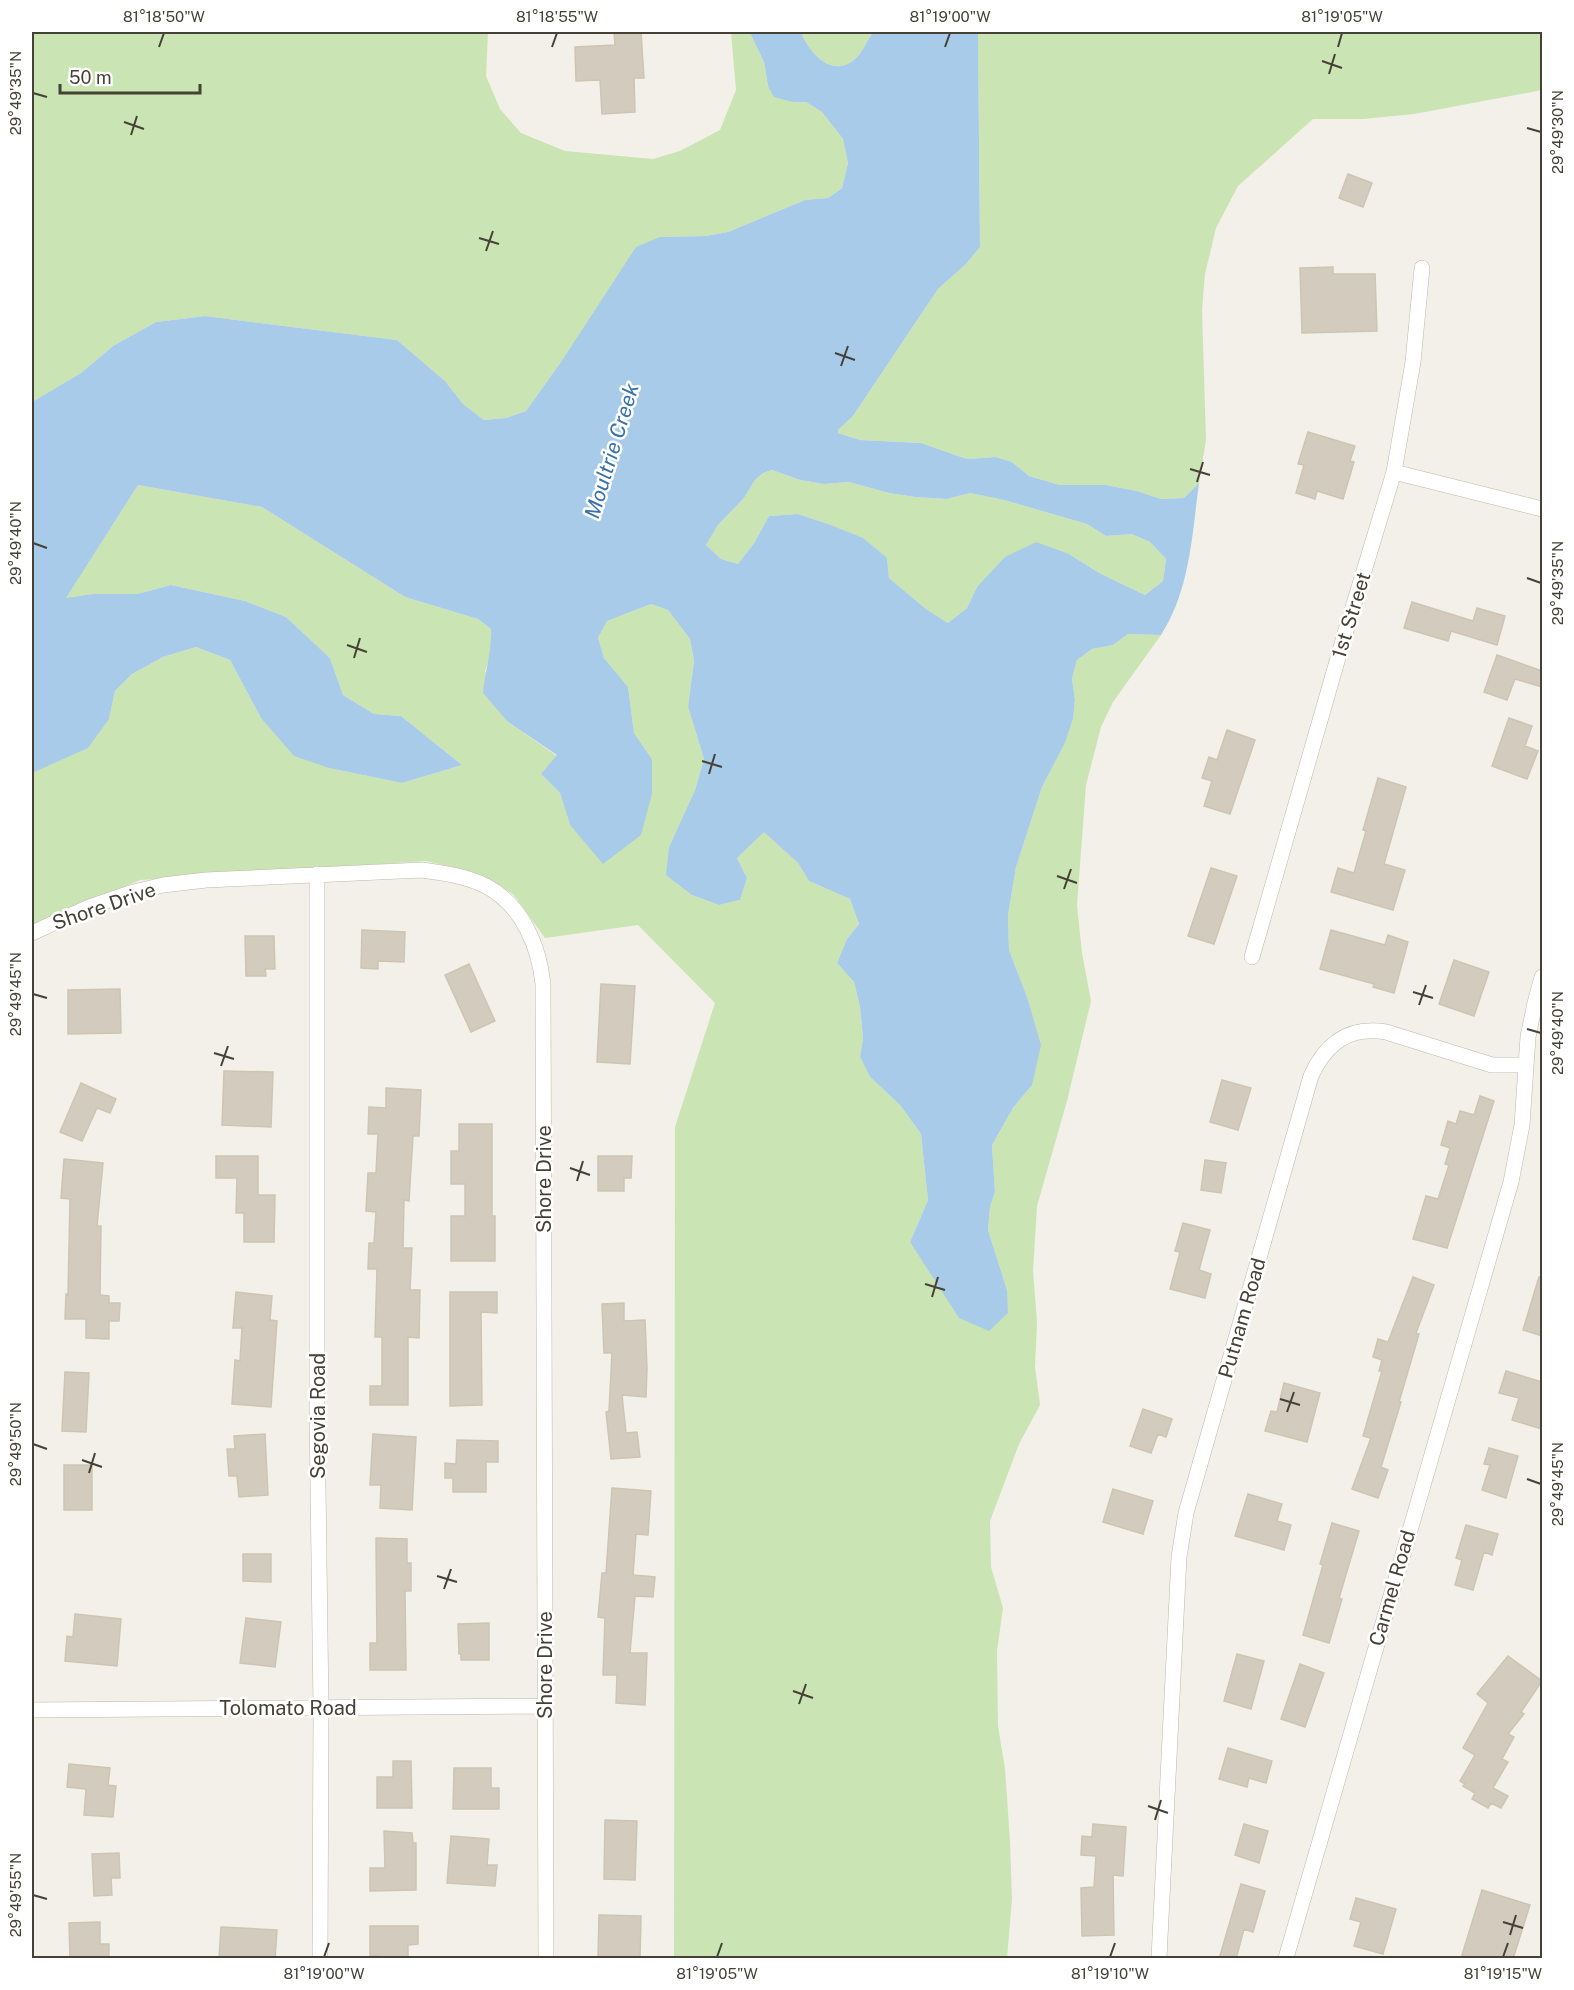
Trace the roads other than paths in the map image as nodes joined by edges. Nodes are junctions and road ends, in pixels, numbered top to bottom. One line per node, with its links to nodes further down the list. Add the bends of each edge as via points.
1 (1422, 268): 2 (street, 1st Street, via 1413,362)
2 (1394, 472): 3 (street); 6 (street, 1st Street)
3 (1542, 508)
4 (317, 874): 5 (street, Shore Drive, via 163,885 89,907); 9 (street, Shore Drive, via 422,870 470,879 508,903 536,946 543,984); 10 (street, Segovia Road)
5 (32, 933)
6 (1252, 957)
7 (1542, 977): 8 (street, via 1528,1037)
8 (1526, 1065): 14 (street, Putnam Road, via 1492,1065 1371,1030 1339,1040 1317,1062 1311,1076 1184,1524 1179,1557); 15 (street, Carmel Road, via 1522,1125 1511,1182)
9 (545, 1706): 10 (street, Tolomato Road); 13 (street, Shore Drive)
10 (321, 1708): 11 (street, Tolomato Road); 12 (street, Segovia Road)
11 (32, 1710)
12 (320, 1959)
13 (546, 1959)
14 (1159, 1959)
15 (1286, 1959)

